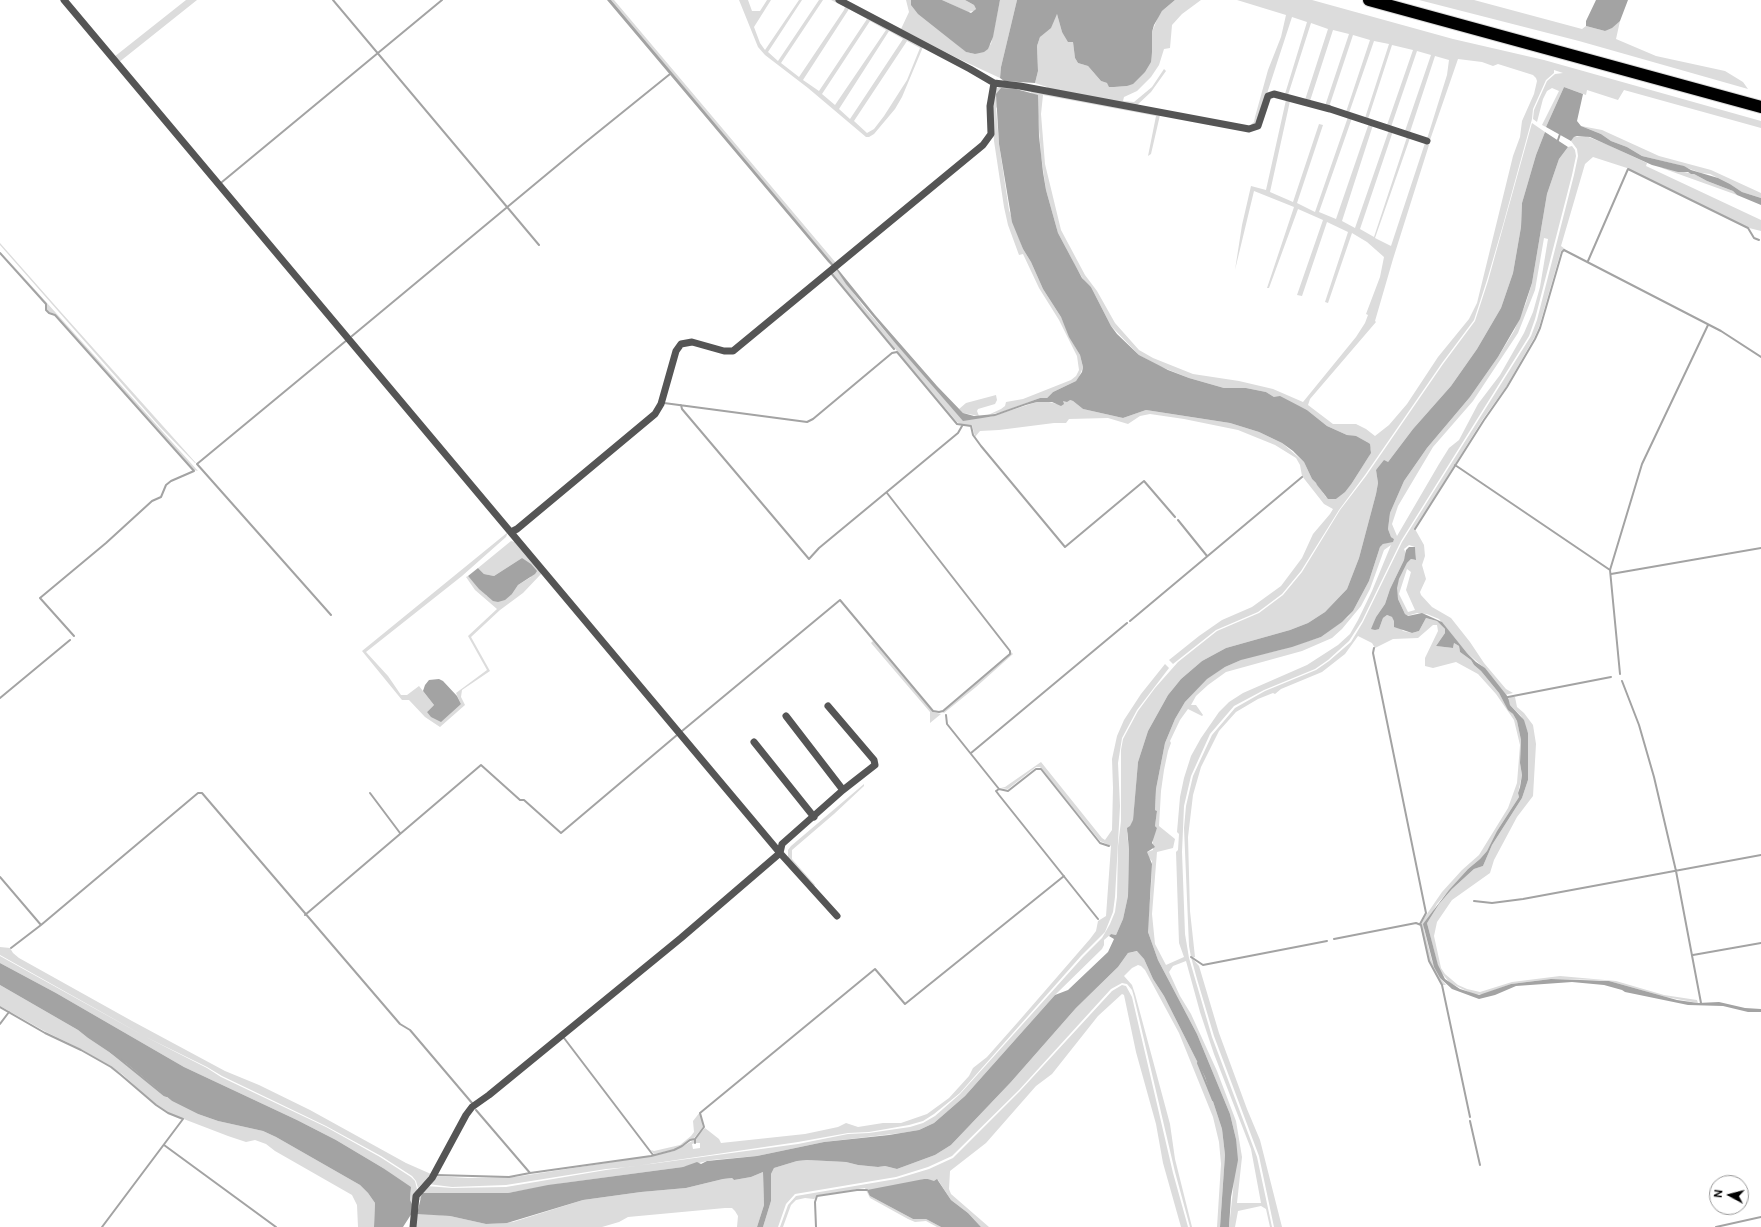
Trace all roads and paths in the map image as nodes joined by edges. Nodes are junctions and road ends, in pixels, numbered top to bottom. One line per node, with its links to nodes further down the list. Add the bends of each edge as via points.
1 (64, 0): 7 (street)
2 (840, 0): 4 (street)
3 (1369, 0): 5 (highway)
4 (994, 83): 6 (street, via 1250,129 1256,128 1259,124 1268,96 1279,95 1338,111); 7 (street, via 990,106 991,134 983,145 733,351 692,342 681,344 676,351 661,404 654,414)
5 (1761, 107)
6 (1427, 141)
7 (511, 532): 13 (street)
8 (828, 706): 11 (street, via 875,764)
9 (786, 716): 11 (street)
10 (754, 742): 12 (street)
11 (843, 790): 12 (street)
12 (814, 817): 13 (street, via 782,844)
13 (780, 853): 14 (street); 15 (street, via 472,1107 432,1178 416,1196)
14 (837, 916)
15 (413, 1227)

